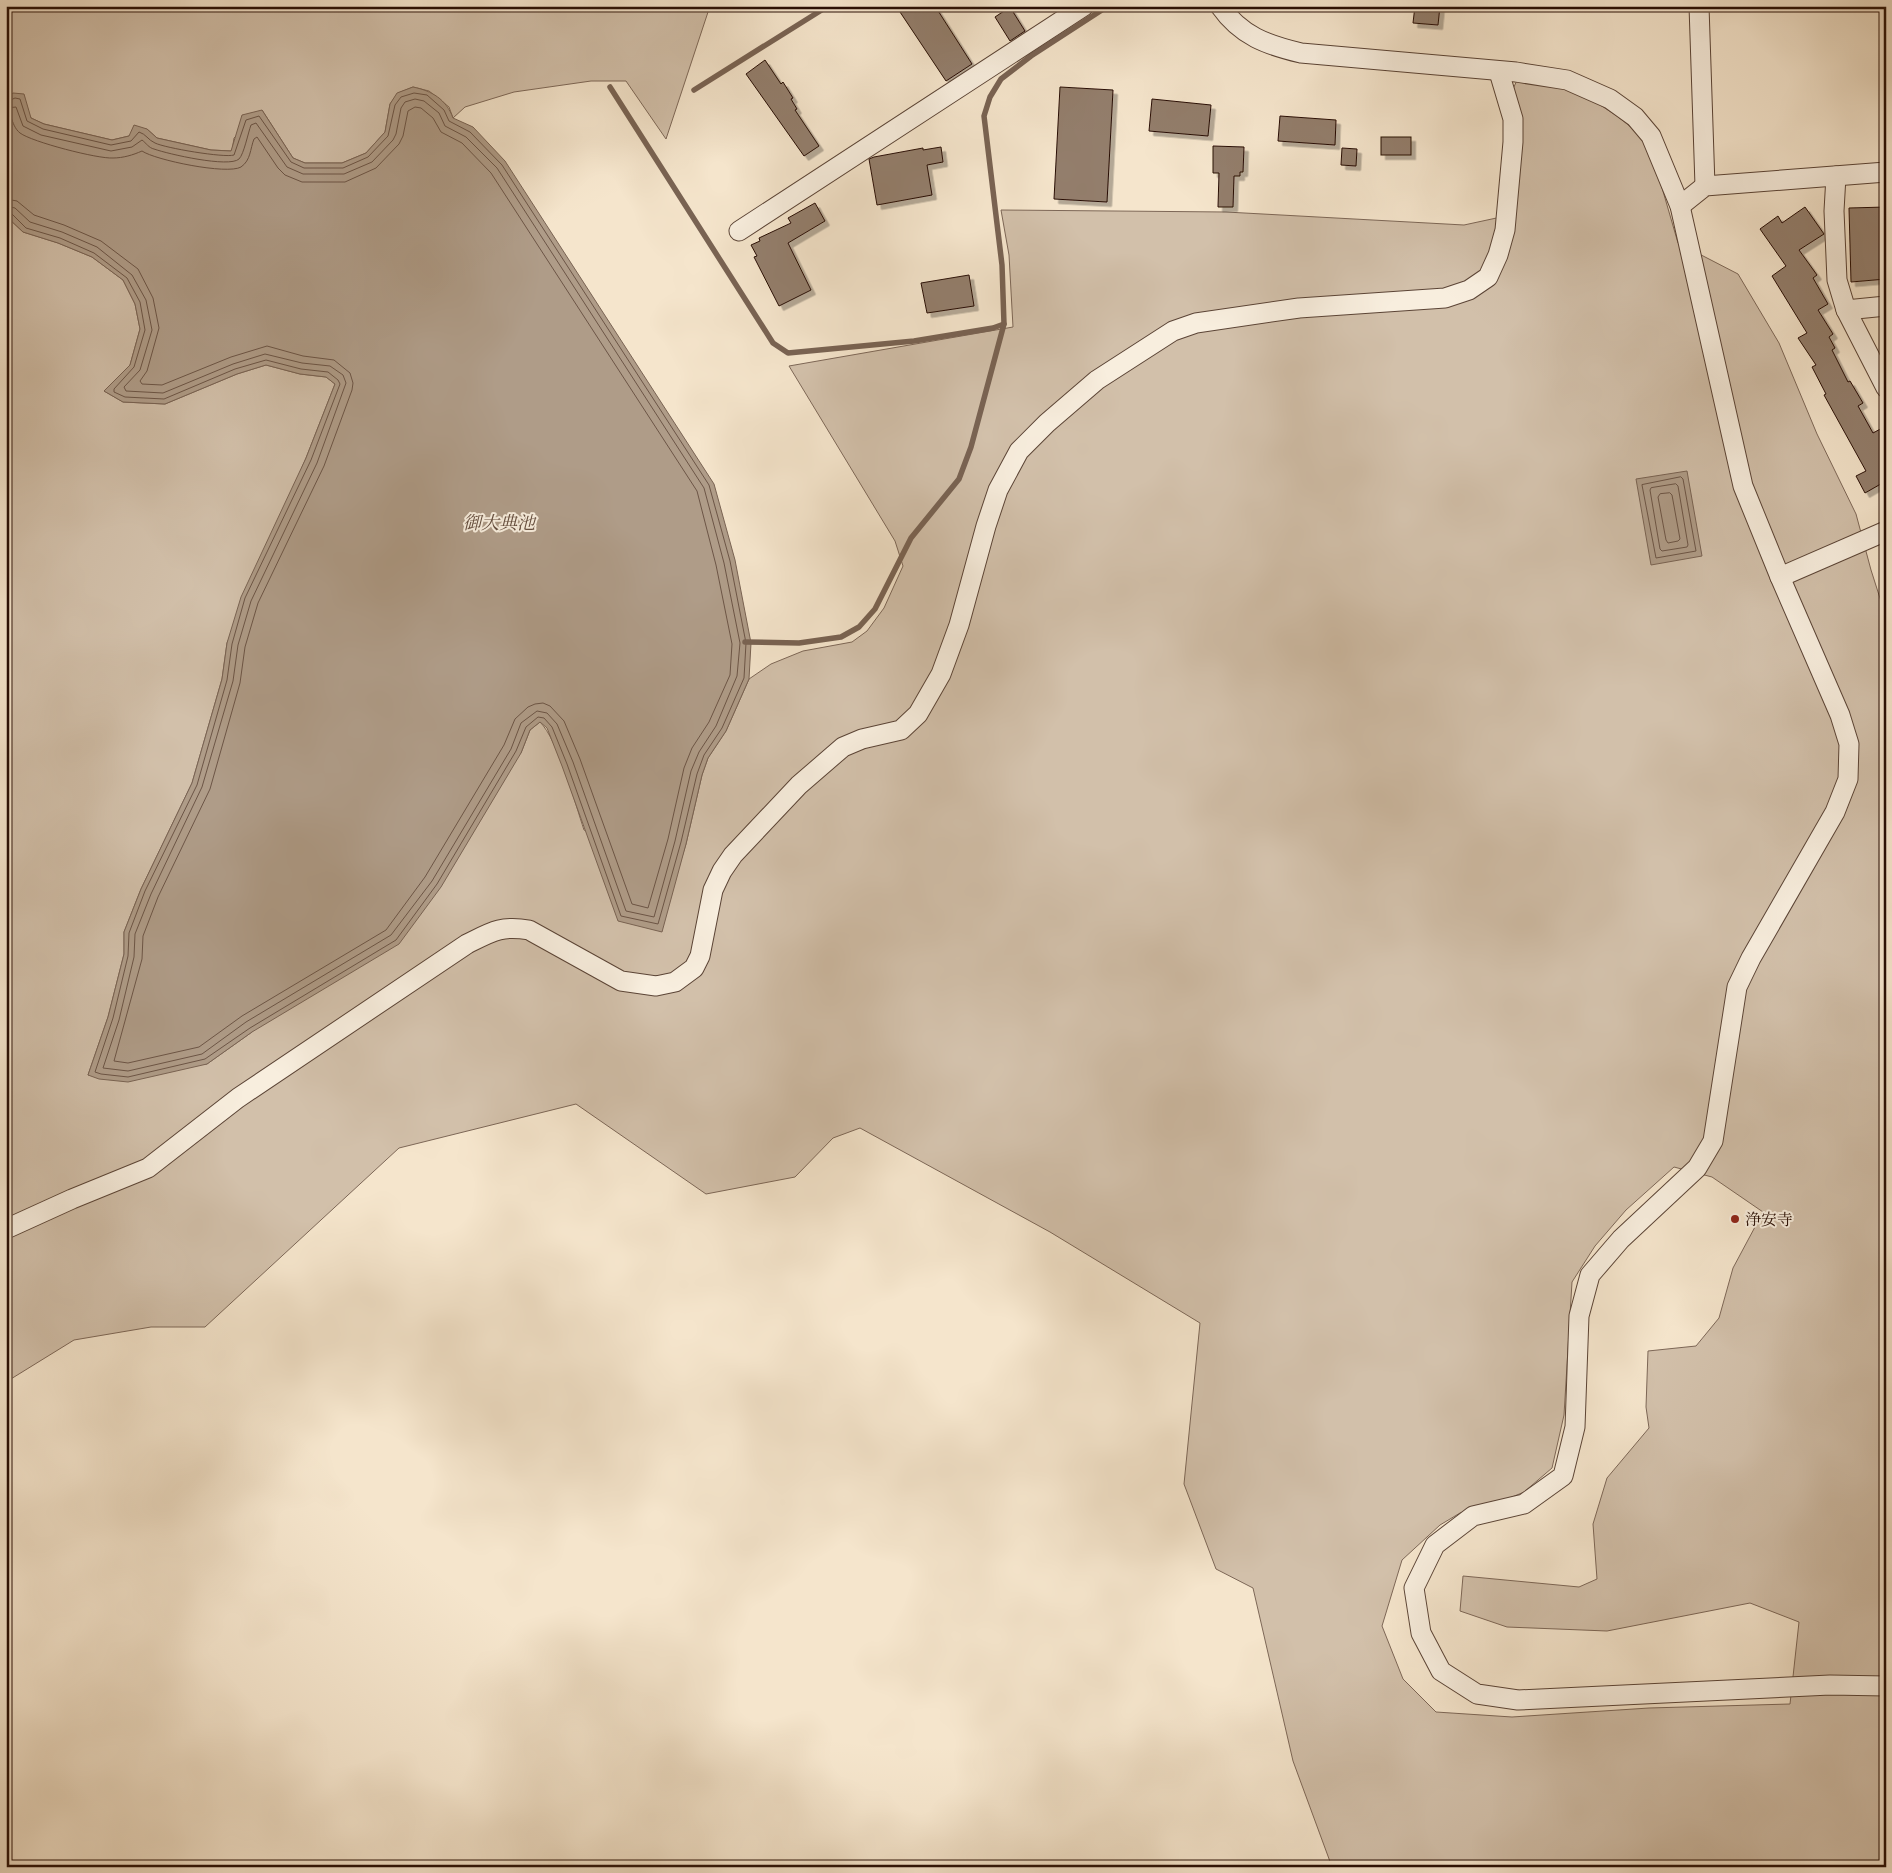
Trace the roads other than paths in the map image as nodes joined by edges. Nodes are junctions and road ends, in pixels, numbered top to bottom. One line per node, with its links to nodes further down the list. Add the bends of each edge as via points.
1 (1084, 6): 9 (street)
2 (1220, 6): 4 (street, via 1247,34 1274,47 1301,53)
3 (1699, 6): 7 (street)
4 (1499, 72): 8 (street, via 1566,80 1610,100 1635,117 1651,136); 15 (street, via 1513,120 1513,142 1505,230 1488,277 1469,290 1445,298 1298,308 1196,323 1173,331 1097,380 1047,423 1020,452 998,490 956,633 941,674 918,714 900,730 842,747 799,785 733,855 713,890 700,956 694,968 675,982 656,986 622,981 528,930 513,927 492,931 467,944 269,1076 148,1168)
5 (1886, 172): 6 (street)
6 (1836, 176): 7 (street); 11 (street, via 1837,280)
7 (1705, 186): 8 (street)
8 (1680, 206): 14 (street, via 1743,486)
9 (739, 231)
10 (1886, 306): 11 (street)
11 (1846, 310): 12 (street)
12 (1886, 388)
13 (1886, 531): 14 (street)
14 (1780, 577): 16 (street, via 1840,715 1849,744 1848,778 1835,812 1737,987 1713,1141 1697,1168 1620,1239 1590,1275 1580,1316 1575,1427 1563,1476 1524,1504 1473,1516 1435,1545 1414,1588 1421,1633 1441,1671 1477,1694 1518,1700 1830,1685)
15 (6, 1229)
16 (1886, 1686)

